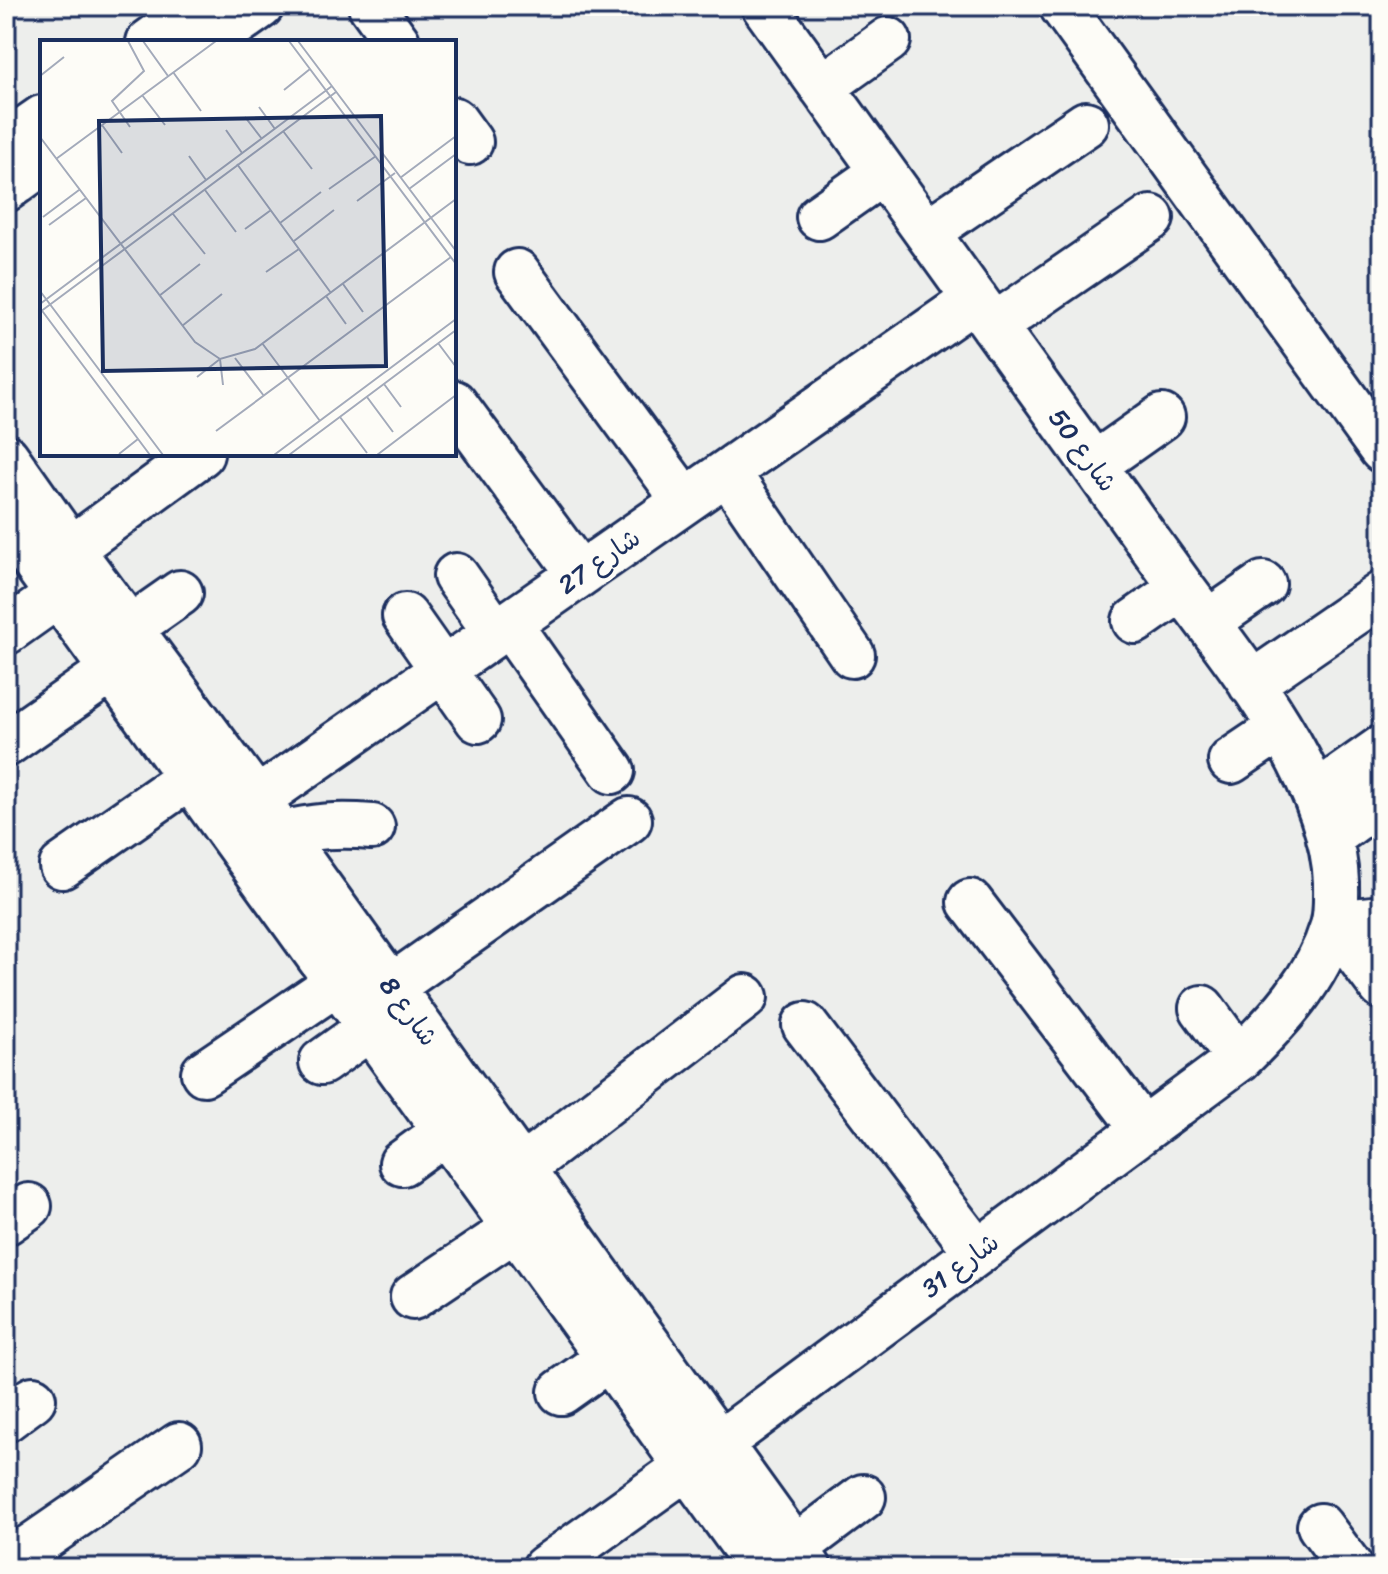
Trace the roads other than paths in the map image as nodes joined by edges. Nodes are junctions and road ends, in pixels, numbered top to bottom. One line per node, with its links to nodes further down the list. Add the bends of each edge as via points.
1 (261, 6): 5 (street)
2 (371, 6): 7 (street)
3 (764, 6): 9 (street, شارع 50)
4 (1062, 6): 23 (street)
5 (212, 32): 6 (street)
6 (162, 40)
7 (396, 40)
8 (888, 40): 9 (street)
9 (822, 87): 14 (street, شارع 50)
10 (40, 119): 12 (street)
11 (1086, 124): 18 (street)
12 (6, 143)
13 (40, 164): 15 (street)
14 (883, 172): 16 (street); 18 (street, شارع 50)
15 (6, 189)
16 (819, 217)
17 (1156, 226): 20 (street, شارع 27)
18 (927, 232): 20 (street, شارع 50)
19 (517, 272): 28 (street)
20 (992, 322): 26 (street, شارع 50); 27 (street, شارع 27)
21 (456, 406): 31 (street)
22 (1162, 417): 26 (street)
23 (1382, 450)
24 (198, 456): 30 (street)
25 (6, 457): 30 (street, شارع 8)
26 (1094, 465): 34 (street, شارع 50)
27 (727, 472): 28 (street, شارع 27); 44 (street)
28 (685, 501): 31 (street, شارع 27)
29 (6, 523): 37 (street, شارع 8)
30 (71, 549): 41 (street, شارع 8)
31 (580, 574): 42 (street, شارع 27)
32 (456, 576): 42 (street)
33 (1263, 584): 40 (street)
34 (1182, 588): 39 (street); 40 (street, شارع 50)
35 (180, 593): 41 (street)
36 (1382, 594): 47 (street)
37 (58, 595): 43 (street); 45 (street, شارع 8)
38 (405, 616): 46 (street)
39 (1135, 621)
40 (1208, 622): 47 (street, شارع 50)
41 (130, 628): 56 (street, شارع 8)
42 (502, 628): 46 (street, شارع 27); 53 (street)
43 (6, 632)
44 (852, 655)
45 (112, 670): 50 (street); 56 (street, شارع 8)
46 (443, 670): 48 (street); 56 (street, شارع 27)
47 (1251, 684): 49 (street, شارع 50)
48 (478, 720)
49 (1280, 728): 52 (street); 54 (street, شارع 50)
50 (6, 744)
51 (1382, 748): 54 (street)
52 (1231, 761)
53 (612, 771)
54 (1315, 795): 59 (street, شارع 50)
55 (1382, 799): 59 (street)
56 (232, 807): 58 (street, via 311,827); 60 (street, شارع 27); 64 (street, شارع 8); 65 (street, شارع 8)
57 (629, 820): 65 (street)
58 (372, 827)
59 (1329, 838): 63 (street, شارع 50, via 1336,880)
60 (70, 878)
61 (970, 902): 74 (street)
62 (1382, 918): 63 (street)
63 (1334, 923): 66 (street); 71 (street, شارع 31, via 1320,961 1297,997)
64 (338, 982): 70 (street, شارع 8); 73 (street)
65 (391, 987): 77 (street, شارع 8)
66 (1382, 987)
67 (745, 997): 77 (street)
68 (1202, 1008): 71 (street)
69 (805, 1025): 79 (street)
70 (371, 1027): 72 (street); 75 (street, شارع 8)
71 (1239, 1059): 74 (street, شارع 31)
72 (322, 1062)
73 (204, 1073)
74 (1143, 1129): 79 (street, شارع 31)
75 (446, 1131): 76 (street); 78 (street, شارع 8)
76 (402, 1163)
77 (522, 1168): 84 (street, شارع 8)
78 (516, 1228): 80 (street); 81 (street, شارع 8)
79 (977, 1252): 84 (street, شارع 31)
80 (413, 1297)
81 (609, 1358): 82 (street); 84 (street, شارع 8)
82 (561, 1392)
83 (179, 1445): 87 (street)
84 (703, 1455): 88 (street, شارع 8); 89 (street, شارع 31)
85 (863, 1497): 88 (street)
86 (1320, 1526): 90 (street)
87 (18, 1553)
88 (788, 1561)
89 (545, 1568)
90 (1351, 1568)

